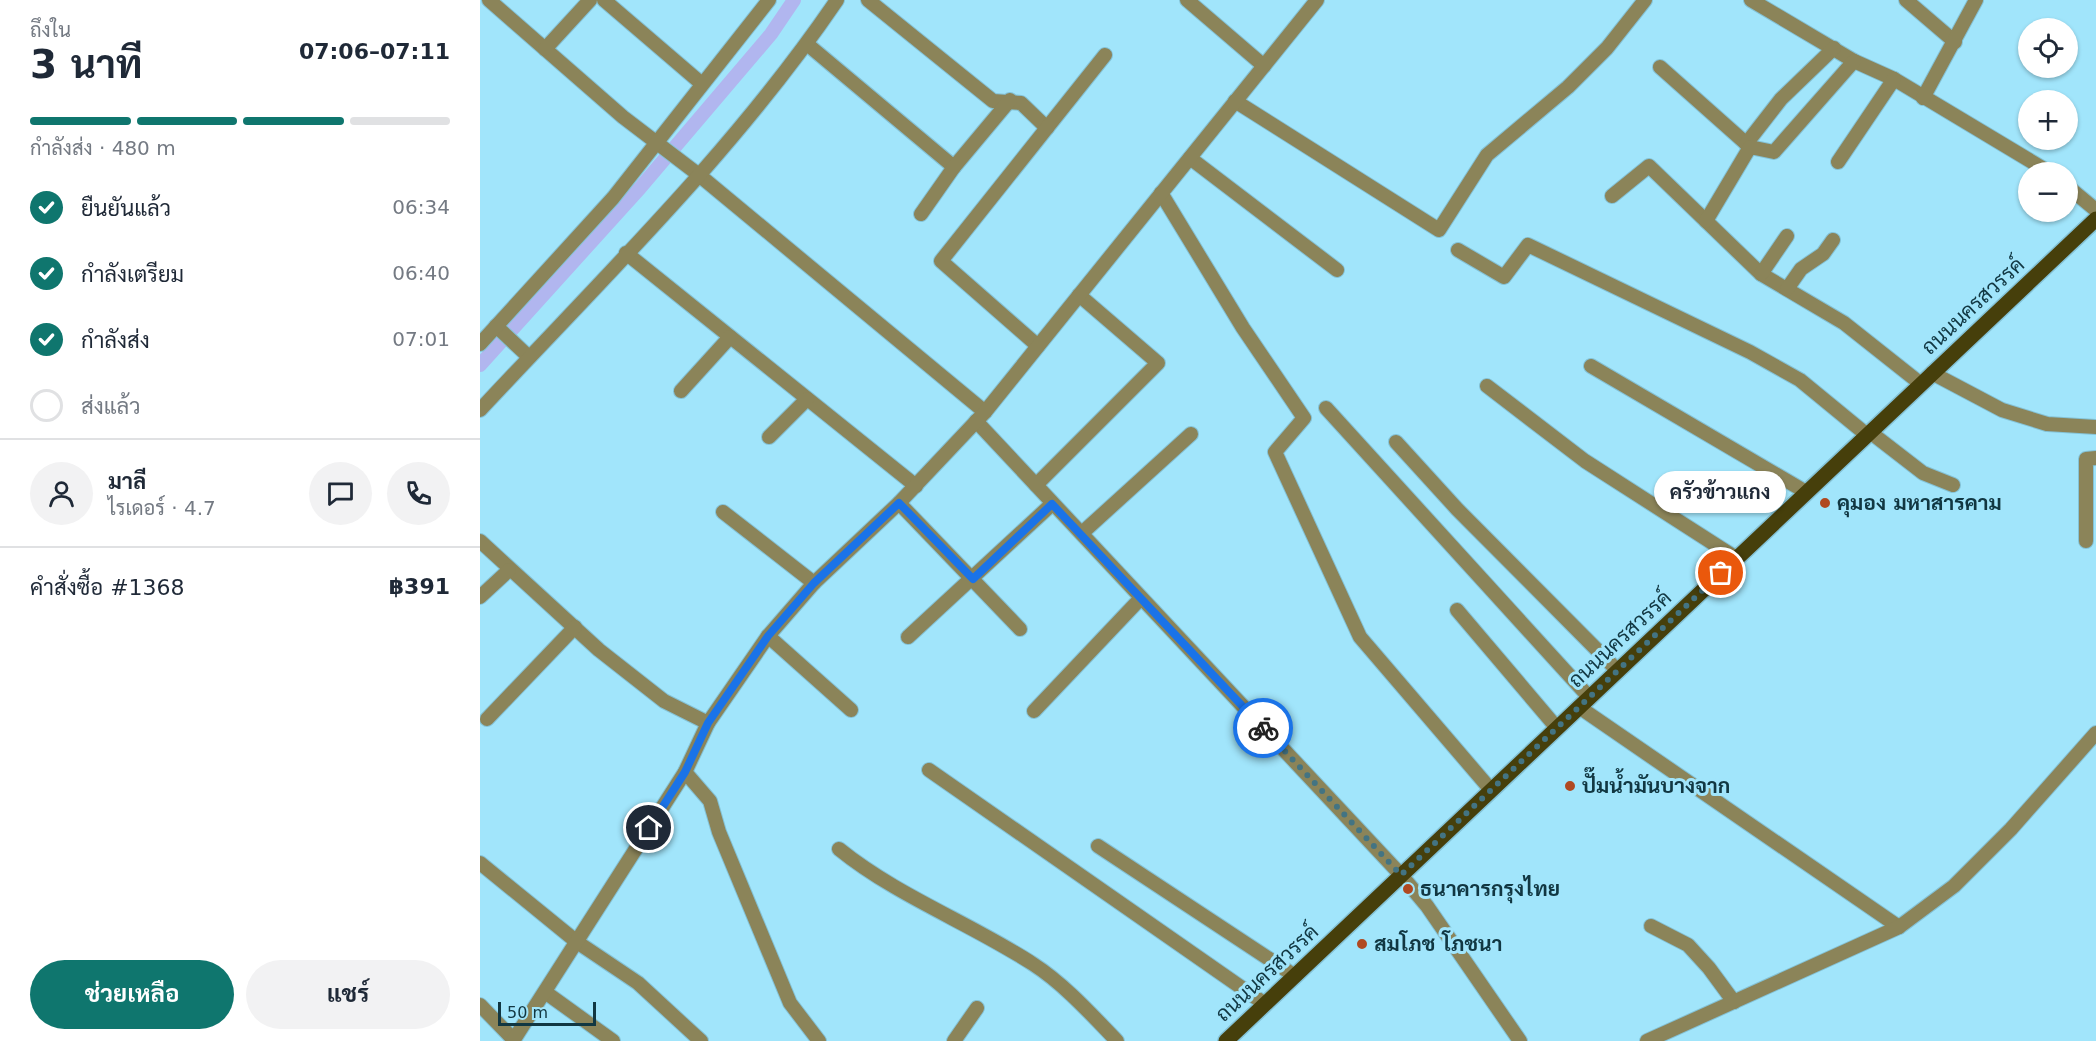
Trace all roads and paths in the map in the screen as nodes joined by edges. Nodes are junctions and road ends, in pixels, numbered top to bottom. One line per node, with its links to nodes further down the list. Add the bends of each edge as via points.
1 (489, 0): 17 (street)
2 (590, 0): 17 (street)
3 (604, 0): 23 (street)
4 (769, 0): 23 (street)
5 (837, 0): 15 (street)
6 (868, 0): 25 (street, via 993,101)
7 (1187, 0): 20 (street)
8 (1317, 0): 20 (street)
9 (1645, 0): 26 (street, via 1607,48 1568,87 1487,155 1439,230)
10 (1751, 0): 13 (street)
11 (1906, 0): 14 (street)
12 (1976, 0): 14 (street)
13 (1767, 4): 16 (street)
14 (1955, 42): 24 (street)
15 (807, 44): 33 (street); 34 (street)
16 (1834, 48): 19 (street); 28 (street, via 1781,99)
17 (545, 49): 29 (street)
18 (1105, 55): 27 (street)
19 (1854, 60): 22 (street); 28 (street, via 1774,152)
20 (1264, 66): 26 (street)
21 (1660, 67): 28 (street)
22 (1894, 79): 24 (street); 31 (street)
23 (702, 84): 29 (street)
24 (1923, 99): 32 (street)
25 (1010, 100): 27 (street, via 1021,103); 33 (street)
26 (1235, 101): 30 (street)
27 (1047, 128): 53 (street, via 941,261)
28 (1748, 145): 41 (street)
29 (659, 147): 34 (street); 50 (street)
30 (1190, 158): 35 (street); 46 (street)
31 (1838, 162)
32 (2032, 162)
33 (954, 167): 39 (street)
34 (699, 175): 45 (street); 62 (street)
35 (1161, 193): 49 (street); 100 (street, via 1243,328 1304,418 1275,452 1360,637)
36 (2078, 195): 38 (street)
37 (1612, 196): 41 (street, via 1649,166)
38 (2096, 210)
39 (921, 214)
40 (2096, 219): 56 (main road, ถนนนครสวรรค์)
41 (1706, 221): 47 (street)
42 (1787, 236): 47 (street)
43 (1833, 240): 48 (street, via 1823,254 1801,269)
44 (1458, 250): 64 (street, via 1504,277 1528,245 1750,352 1800,380)
45 (627, 253): 51 (street); 54 (street)
46 (1337, 270)
47 (1761, 274): 48 (street)
48 (1786, 289): 56 (street)
49 (1079, 295): 53 (street); 69 (street, via 1158,363)
50 (498, 328): 52 (street); 54 (street)
51 (730, 337): 58 (street); 59 (street)
52 (480, 344)
53 (1038, 346): 62 (street)
54 (526, 355): 61 (street)
55 (1591, 366): 72 (street)
56 (1927, 378): 63 (street, via 2002,410 2047,424); 64 (main road, ถนนนครสวรรค์)
57 (1487, 386): 79 (street, via 1585,461)
58 (681, 391)
59 (807, 399): 66 (street); 71 (street)
60 (1326, 408): 91 (street)
61 (480, 410)
62 (980, 417): 69 (street); 71 (street)
63 (2096, 427)
64 (1869, 433): 70 (street, via 1923,473); 72 (main road, ถนนนครสวรรค์)
65 (1191, 434): 76 (street)
66 (769, 437)
67 (1396, 442): 90 (street, via 1457,509)
68 (2096, 458): 78 (street, via 2086,459)
69 (1036, 485): 74 (street)
70 (1953, 485)
71 (916, 486): 73 (street)
72 (1806, 492): 79 (main road, ถนนนครสวรรค์)
73 (899, 503): 81 (street); 82 (street)
74 (1052, 504): 76 (street); 81 (street)
75 (723, 512): 82 (street)
76 (1082, 534): 84 (street)
77 (480, 541): 80 (street)
78 (2086, 541)
79 (1736, 558): 90 (main road, ถนนนครสวรรค์)
80 (509, 570): 83 (street); 86 (street)
81 (973, 579): 87 (street); 89 (street)
82 (814, 583): 88 (street)
83 (480, 597)
84 (1141, 598): 93 (street); 104 (street)
85 (1457, 610): 96 (street)
86 (575, 627): 94 (street); 95 (street, via 664,701)
87 (1020, 629)
88 (768, 636): 92 (street); 95 (street)
89 (908, 637)
90 (1618, 670): 91 (main road, ถนนนครสวรรค์)
91 (1584, 702): 96 (main road, ถนนนครสวรรค์); 106 (street)
92 (851, 710)
93 (1034, 711)
94 (487, 719)
95 (708, 723): 99 (street)
96 (1557, 728): 100 (main road, ถนนนครสวรรค์)
97 (2094, 740): 106 (street, via 1954,886)
98 (929, 770): 111 (street)
99 (685, 772): 107 (street); 115 (street, via 710,801 790,1003)
100 (1491, 790): 104 (main road, ถนนนครสวรรค์)
101 (1098, 846): 108 (street)
102 (839, 849): 119 (street, via 888,883 1034,964)
103 (480, 862): 107 (street)
104 (1401, 875): 108 (main road, ถนนนครสวรรค์); 121 (street)
105 (1652, 926): 110 (street, via 1688,945)
106 (1899, 927): 110 (street)
107 (577, 942): 109 (street); 117 (street, via 638,983)
108 (1295, 976): 111 (main road, ถนนนครสวรรค์)
109 (545, 992): 114 (street); 116 (street)
110 (1734, 1002): 122 (street)
111 (1265, 1004): 120 (main road, ถนนนครสวรรค์)
112 (480, 1005): 114 (street)
113 (977, 1008): 118 (street)
114 (514, 1040)
115 (814, 1040)
116 (612, 1041)
117 (701, 1041)
118 (954, 1041)
119 (1118, 1041)
120 (1226, 1041)
121 (1520, 1041)
122 (1647, 1041)

